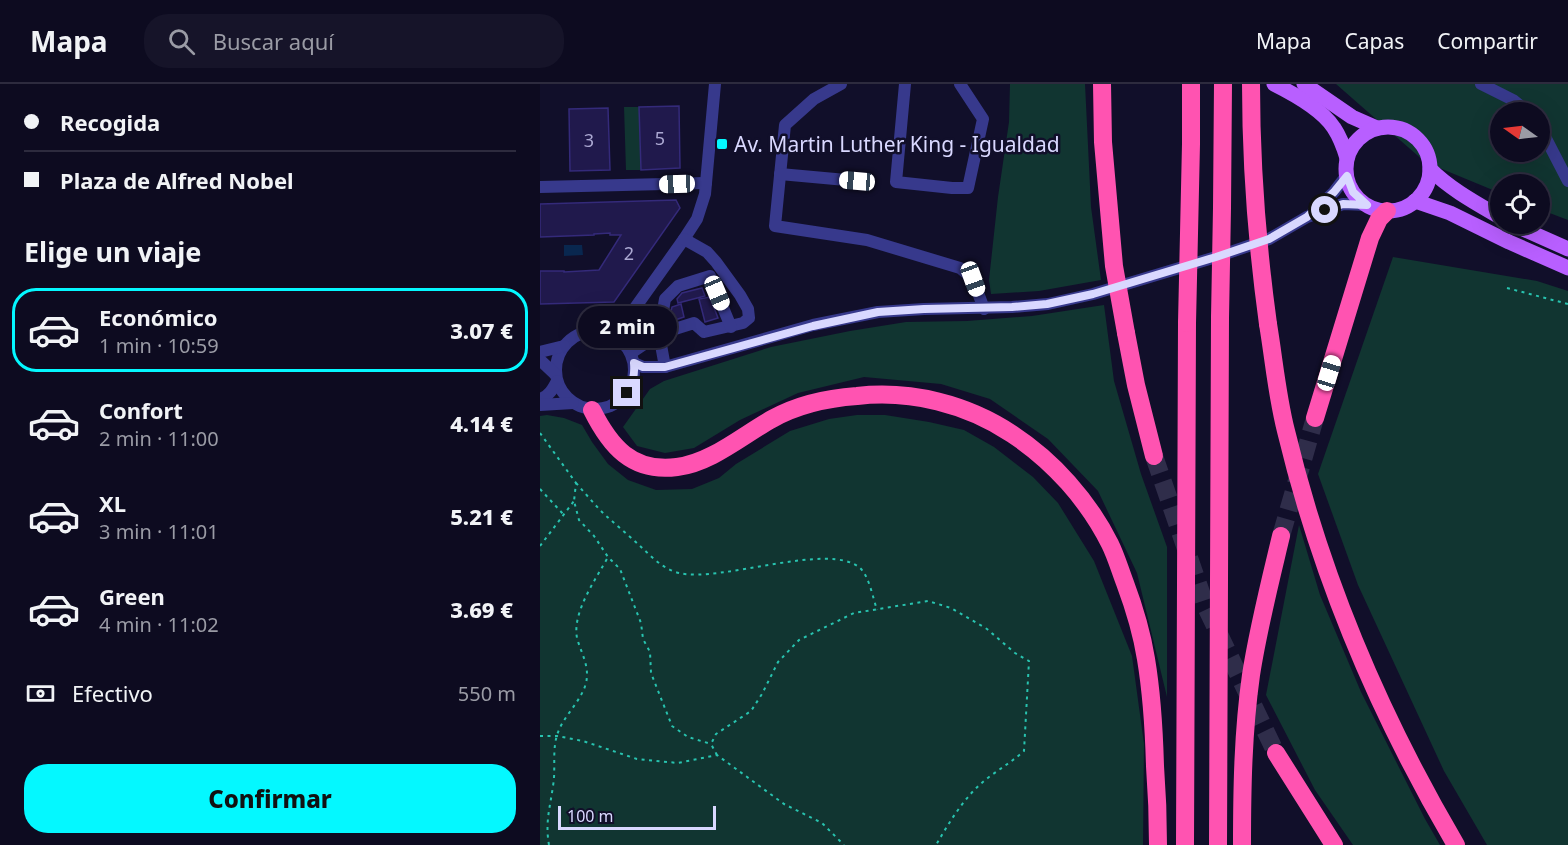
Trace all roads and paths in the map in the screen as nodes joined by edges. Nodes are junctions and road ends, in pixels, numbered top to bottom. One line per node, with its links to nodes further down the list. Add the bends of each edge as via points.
1 (715, 84): 21 (street)
2 (841, 84): 17 (street, via 814,99 785,125)
3 (906, 84): 4 (street, via 896,182 969,188 983,118)
4 (960, 84)
5 (1102, 84): 53 (highway, bridge, via 1113,254 1136,385)
6 (1191, 84): 71 (highway, bridge)
7 (1223, 84): 72 (highway, bridge)
8 (1251, 84): 75 (highway, bridge, via 1259,256 1285,429 1306,507 1329,578 1388,720)
9 (1274, 84): 15 (main road, via 1294,94 1334,126)
10 (1304, 84): 13 (main road, via 1352,117)
11 (1481, 84): 12 (street)
12 (1516, 102)
13 (1377, 128): 15 (main road, via 1361,136); 16 (main road, via 1399,128 1415,136 1426,149)
14 (1550, 146): 20 (street)
15 (1347, 158): 18 (main road)
16 (1430, 169): 23 (main road, via 1425,189); 26 (main road)
17 (780, 174): 19 (street); 34 (street, via 775,225 867,240 960,268 973,279)
18 (1347, 176): 24 (main road, via 1353,192); 27 (street)
19 (857, 181)
20 (1568, 181)
21 (706, 183): 22 (street); 29 (street, via 697,219)
22 (540, 187)
23 (1415, 201): 25 (main road); 31 (main road, via 1450,213)
24 (1367, 205): 25 (main road); 27 (street, via 1343,204)
25 (1387, 211): 51 (highway, via 1370,238)
26 (1490, 211)
27 (1307, 217): 34 (street, via 1269,239 1093,294 1047,304)
28 (1534, 234): 30 (main road)
29 (684, 239): 35 (street, via 707,252 748,309 749,318); 38 (street)
30 (1568, 249)
31 (1568, 268)
32 (1507, 288): 33 (path)
33 (1568, 304)
34 (984, 309): 41 (street, via 878,312)
35 (731, 327): 36 (street); 37 (street, via 710,276 678,286 665,299)
36 (704, 332): 37 (street, via 694,323); 41 (street)
37 (659, 334): 42 (street); 44 (street)
38 (615, 336): 39 (street, via 588,331 574,336); 42 (street)
39 (564, 346): 40 (street); 45 (street, via 557,360)
40 (540, 352)
41 (709, 354): 44 (street)
42 (633, 358): 44 (street, via 643,367); 46 (street)
43 (540, 360): 45 (street)
44 (665, 367): 46 (street)
45 (557, 378): 47 (street, via 552,390); 48 (street)
46 (632, 384): 50 (street, via 615,404)
47 (540, 399)
48 (573, 403): 49 (street); 50 (street)
49 (540, 405)
50 (592, 410): 70 (highway, via 617,449 636,462 655,467 695,463 775,417 821,400 858,395 922,398 957,407 985,418 1033,448 1083,501 1110,544 1133,604 1146,657 1153,711)
51 (1315, 418)
52 (540, 433): 54 (path)
53 (1154, 456)
54 (576, 483): 56 (path); 61 (path, via 658,564 678,573 726,572 833,558 860,567)
55 (540, 489): 57 (path)
56 (574, 501): 57 (path); 60 (path, via 579,520)
57 (564, 515): 59 (path)
58 (1281, 536): 73 (highway, via 1251,675 1244,745)
59 (540, 546)
60 (608, 557): 63 (path, via 578,620 577,637 586,663 586,682); 64 (path, via 620,570 630,592 642,639 650,652 651,673 672,726 688,737)
61 (877, 610): 64 (path, via 854,613 799,640 778,662 752,711 716,734); 69 (path, via 928,601 951,608 1029,661 1024,751 972,794)
62 (540, 736): 63 (path)
63 (557, 736): 66 (path, via 637,759 678,763); 67 (path, via 546,829)
64 (711, 744): 66 (path)
65 (1276, 753): 74 (highway)
66 (717, 755): 68 (path, via 784,804 822,823)
67 (549, 845)
68 (844, 845)
69 (936, 845)
70 (1158, 845)
71 (1185, 845)
72 (1218, 845)
73 (1242, 845)
74 (1334, 845)
75 (1456, 845)

